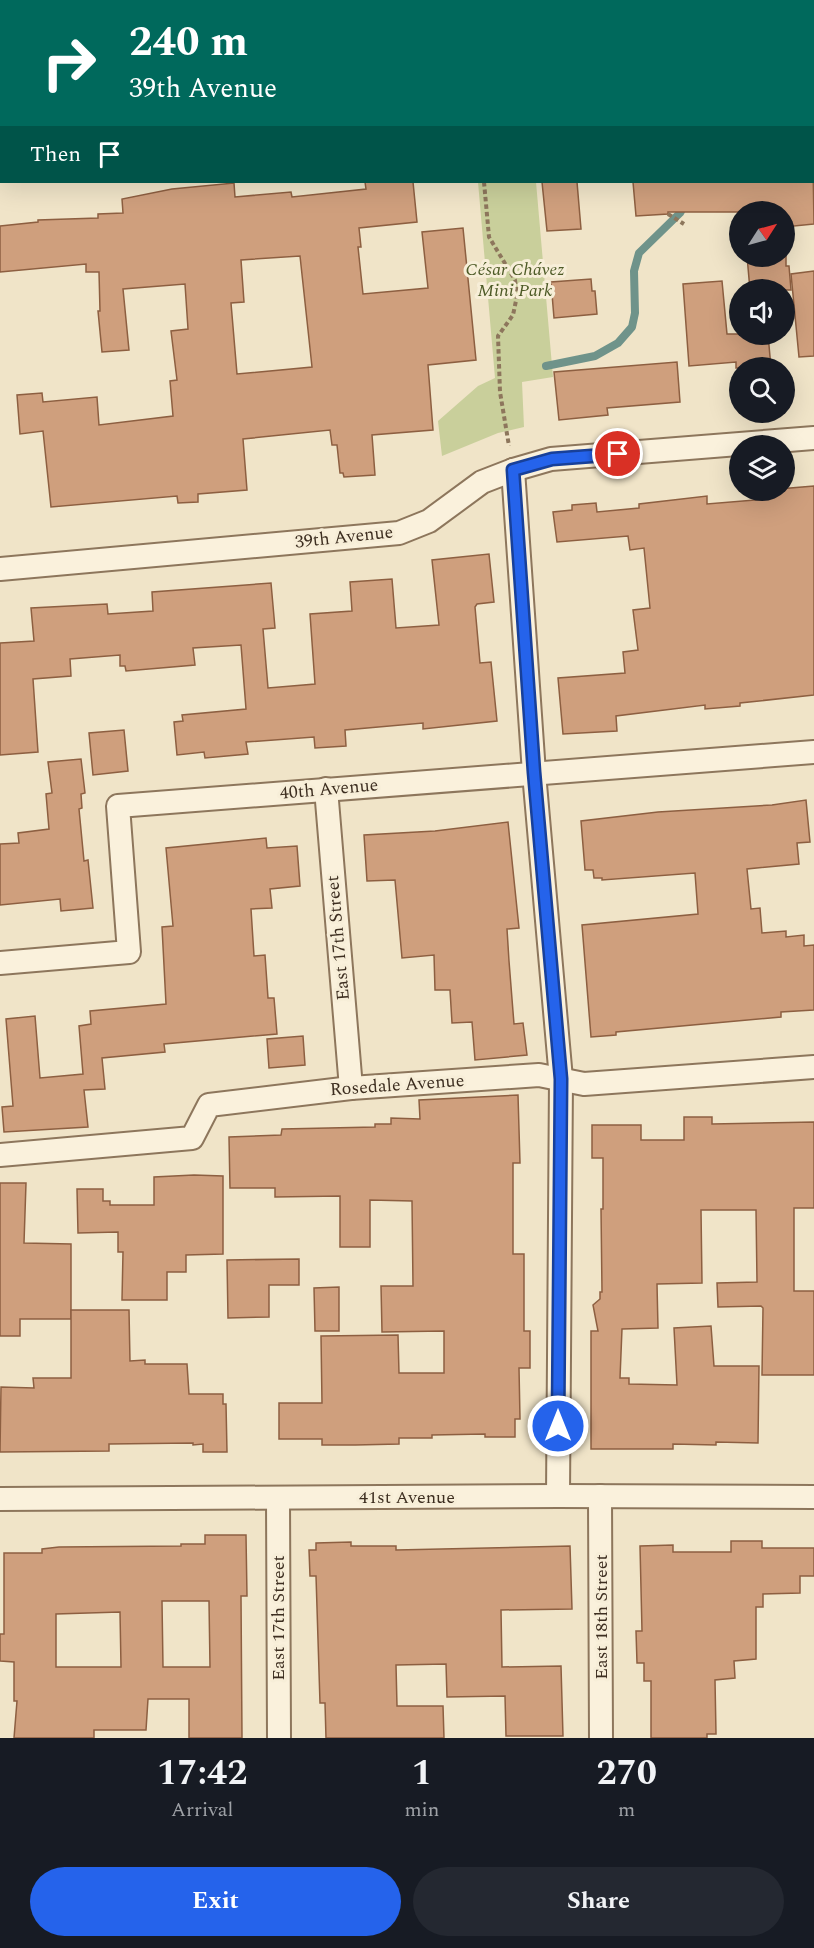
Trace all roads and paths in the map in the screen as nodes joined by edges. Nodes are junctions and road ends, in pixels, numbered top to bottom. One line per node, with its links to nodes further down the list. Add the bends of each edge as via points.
1 (484, 183): 5 (path, via 489,237 515,280 517,296 513,315 498,336 500,392)
2 (668, 214): 3 (path)
3 (684, 224)
4 (814, 438): 5 (street, 39th Avenue, via 552,459)
5 (513, 470): 6 (street, 39th Avenue, via 482,483 429,521 399,532); 8 (street)
6 (0, 569)
7 (814, 752): 8 (street, 40th Avenue)
8 (534, 772): 9 (street, 40th Avenue); 12 (street)
9 (326, 789): 10 (street, 40th Avenue, via 118,806 129,952); 13 (street, East 17th Street)
10 (0, 963)
11 (814, 1067): 12 (street, Rosedale Avenue, via 584,1084)
12 (561, 1079): 13 (street, Rosedale Avenue, via 539,1075); 15 (street)
13 (351, 1088): 14 (street, Rosedale Avenue, via 209,1105 192,1138)
14 (0, 1155)
15 (558, 1496): 16 (street, 41st Avenue); 18 (street, 41st Avenue)
16 (600, 1496): 17 (street, 41st Avenue); 21 (street, East 18th Street)
17 (814, 1497)
18 (278, 1498): 19 (street, 41st Avenue); 20 (street, East 17th Street)
19 (0, 1499)
20 (279, 1738)
21 (601, 1738)

